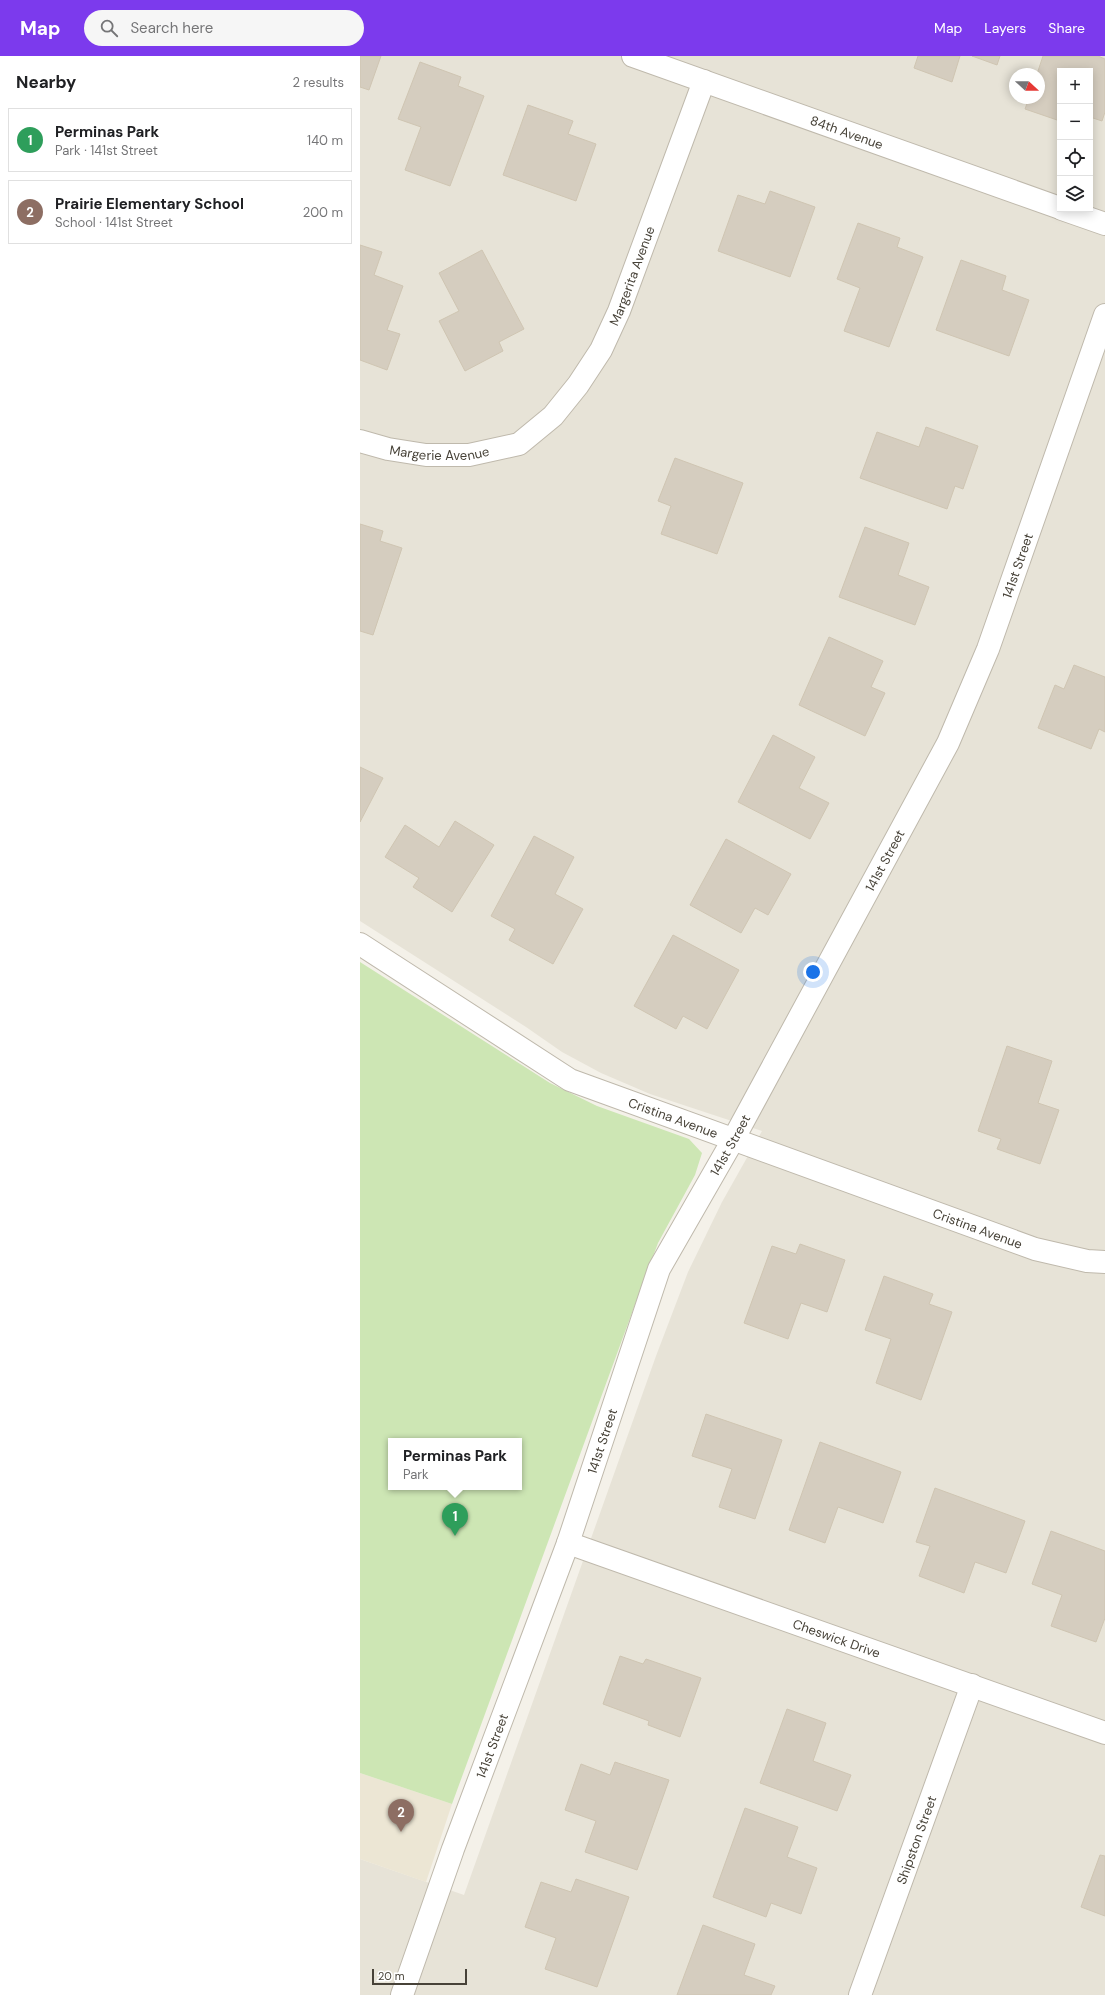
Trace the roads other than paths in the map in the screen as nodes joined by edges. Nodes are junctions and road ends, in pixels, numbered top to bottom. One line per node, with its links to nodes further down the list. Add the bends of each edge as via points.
1 (633, 56): 2 (street, 84th Avenue)
2 (704, 81): 3 (street, 84th Avenue); 8 (street, Margerita Avenue, via 621,304 601,350 553,416)
3 (1057, 208)
4 (1070, 212): 5 (street, 84th Avenue)
5 (1105, 224)
6 (1105, 315): 10 (street, 141st Street, via 988,649 948,743)
7 (360, 441): 8 (street, Margerie Avenue, via 388,450 426,455 469,456)
8 (519, 444)
9 (360, 944): 10 (street, Cristina Avenue, via 570,1080)
10 (733, 1140): 11 (street, Cristina Avenue, via 1035,1249 1087,1261); 12 (street, 141st Street, via 659,1269)
11 (1105, 1262)
12 (568, 1543): 13 (street, Cheswick Drive); 15 (street, 141st Street, via 453,1849)
13 (972, 1686): 14 (street, Cheswick Drive); 16 (street, Shipston Street)
14 (1105, 1733)
15 (402, 1995)
16 (860, 1995)

